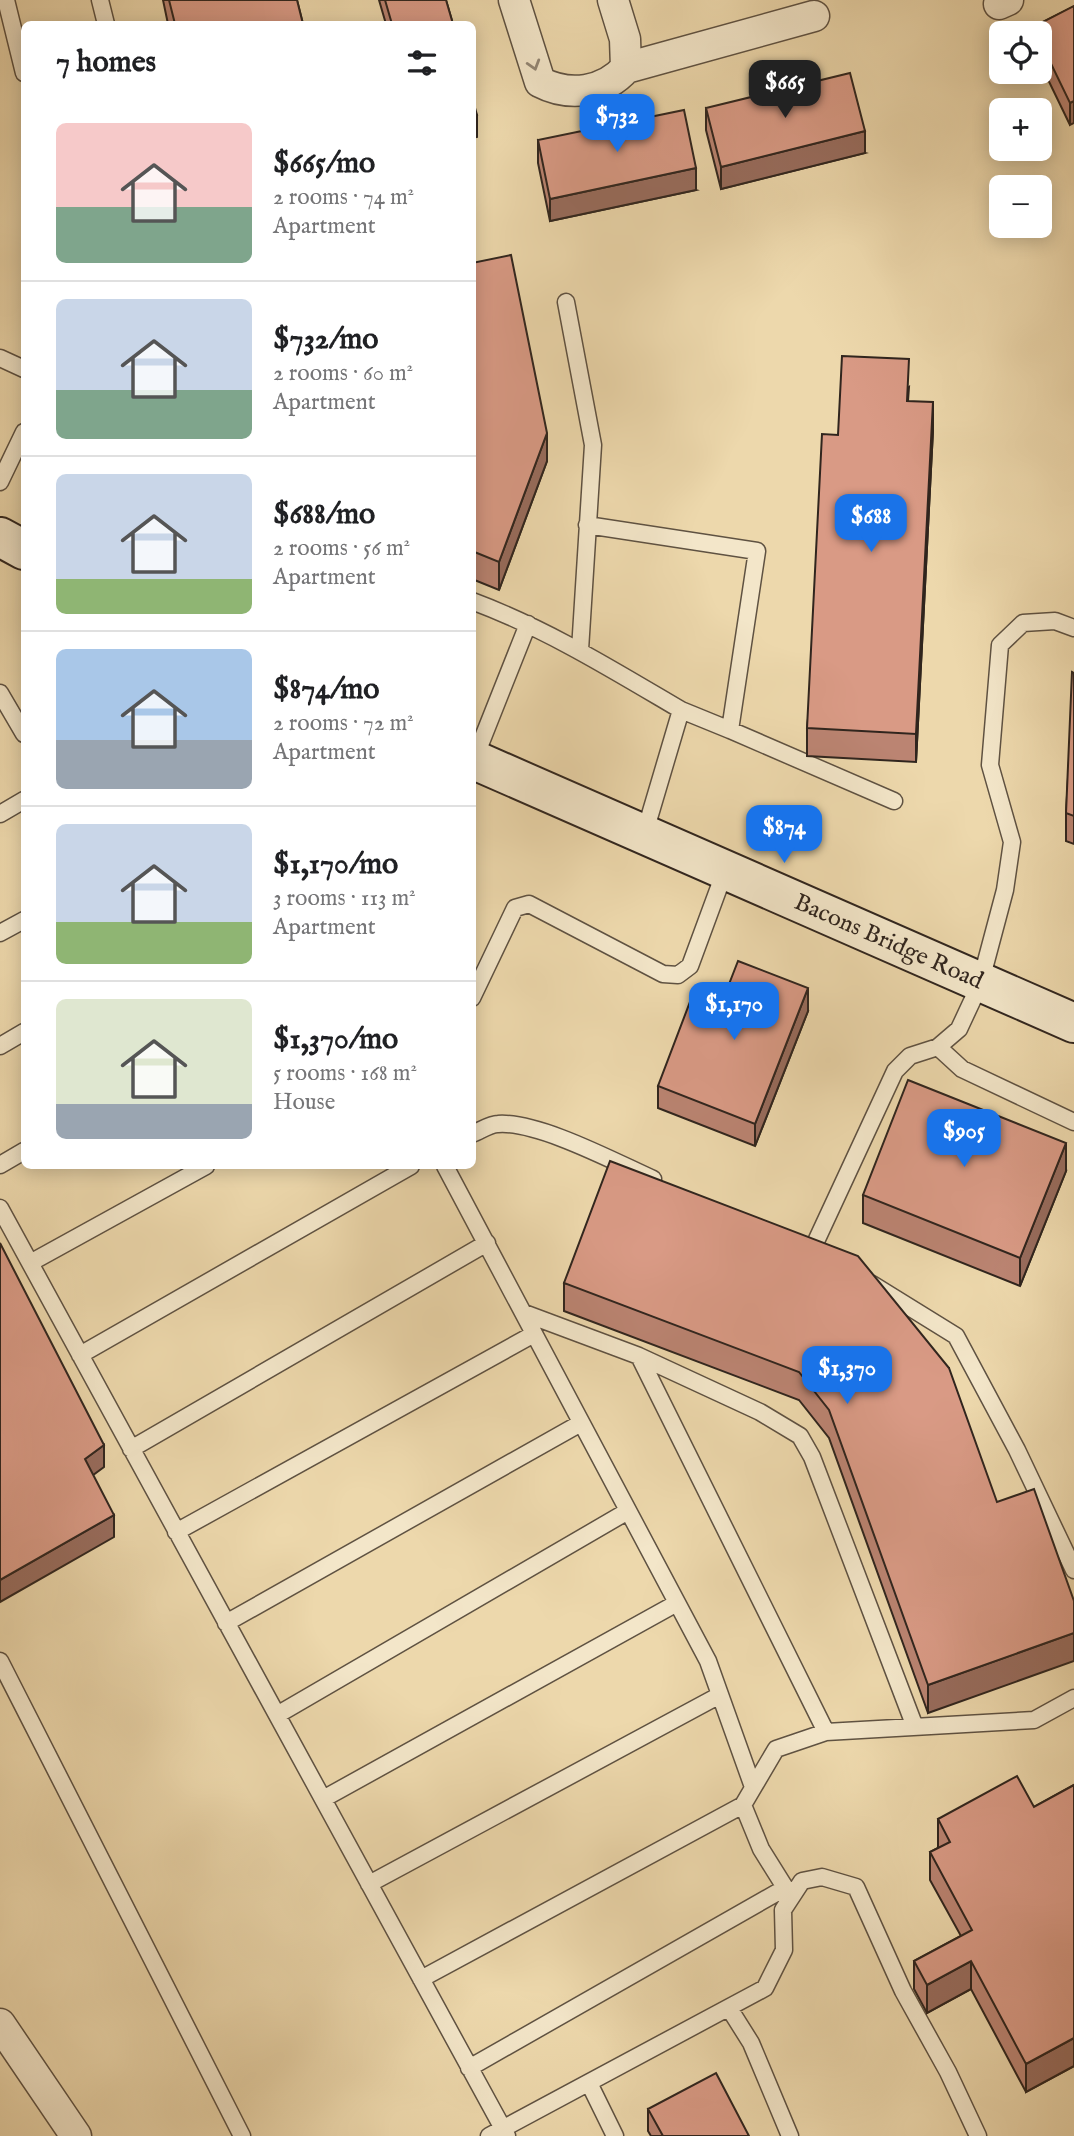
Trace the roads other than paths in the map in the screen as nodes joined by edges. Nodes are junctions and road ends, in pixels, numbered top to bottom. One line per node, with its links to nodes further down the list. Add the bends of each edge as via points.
1 (6, 0): 7 (lane)
2 (100, 0): 6 (lane)
3 (514, 0): 8 (street, one-way to 8, via 540,82 557,91 581,91 614,81)
4 (612, 0): 8 (street, via 625,39)
5 (814, 16): 8 (street)
6 (105, 21)
7 (21, 61)
8 (625, 68)
9 (566, 302): 14 (lane, via 593,445)
10 (0, 358): 11 (lane)
11 (21, 368)
12 (21, 438): 13 (lane)
13 (0, 482)
14 (587, 525): 20 (lane); 24 (lane, via 757,551)
15 (0, 537): 16 (main road)
16 (21, 548)
17 (476, 603): 18 (lane)
18 (528, 624): 20 (lane); 25 (lane)
19 (1074, 628): 34 (lane, via 1055,621 1023,623 1000,645 990,765 1013,842)
20 (579, 650): 22 (lane)
21 (1, 697): 23 (lane)
22 (681, 710): 24 (lane); 30 (lane)
23 (21, 729)
24 (730, 730): 27 (lane)
25 (476, 754)
26 (476, 762): 30 (main road, Bacons Bridge Road)
27 (894, 801)
28 (21, 802): 29 (lane)
29 (0, 814)
30 (643, 835): 31 (main road, Bacons Bridge Road)
31 (725, 872): 34 (main road, Bacons Bridge Road); 35 (lane, via 690,966 678,975 663,974 529,904 515,908)
32 (21, 922): 33 (lane)
33 (0, 933)
34 (980, 984): 36 (main road, Bacons Bridge Road); 39 (lane, via 959,1029)
35 (476, 990)
36 (1074, 1023)
37 (21, 1034): 38 (lane)
38 (0, 1046)
39 (938, 1047): 40 (lane, via 962,1069); 50 (lane, via 910,1056 895,1071 806,1248)
40 (1074, 1122)
41 (476, 1132): 47 (lane, via 496,1123 522,1126)
42 (21, 1153): 43 (lane)
43 (0, 1165)
44 (201, 1169): 51 (lane)
45 (406, 1169): 55 (lane)
46 (447, 1169): 49 (lane)
47 (665, 1184)
48 (0, 1208): 51 (lane)
49 (487, 1243): 53 (lane); 58 (lane)
50 (829, 1258)
51 (30, 1263): 55 (lane)
52 (863, 1279): 61 (lane, via 956,1336)
53 (524, 1313): 54 (lane); 56 (lane)
54 (534, 1334): 57 (lane); 60 (lane)
55 (80, 1355): 58 (lane)
56 (639, 1356): 68 (lane, via 760,1412 800,1436); 69 (lane)
57 (581, 1423): 59 (lane); 63 (lane)
58 (131, 1449): 60 (lane)
59 (628, 1511): 62 (lane); 67 (lane)
60 (177, 1532): 63 (lane)
61 (1074, 1570)
62 (677, 1603): 65 (lane, via 708,1661); 71 (lane)
63 (226, 1623): 67 (lane)
64 (0, 1661): 82 (lane)
65 (720, 1695): 70 (lane); 73 (lane)
66 (1074, 1698): 68 (lane, via 1034,1720)
67 (276, 1715): 71 (lane)
68 (915, 1727): 69 (lane)
69 (826, 1732): 70 (lane, via 776,1748)
70 (753, 1787): 72 (lane)
71 (323, 1799): 73 (lane)
72 (743, 1805): 74 (lane, via 761,1849); 75 (lane)
73 (369, 1884): 75 (lane)
74 (788, 1893): 76 (lane, via 783,1950 765,1988); 78 (lane); 85 (lane, via 802,1881 822,1877 856,1886 903,1991)
75 (421, 1979): 78 (lane)
76 (729, 2008): 79 (lane); 84 (lane, via 751,2043)
77 (0, 2024): 81 (street)
78 (469, 2068): 80 (lane)
79 (589, 2083): 80 (lane); 83 (lane)
80 (500, 2134)
81 (76, 2136)
82 (242, 2136)
83 (615, 2136)
84 (790, 2136)
85 (978, 2136)

